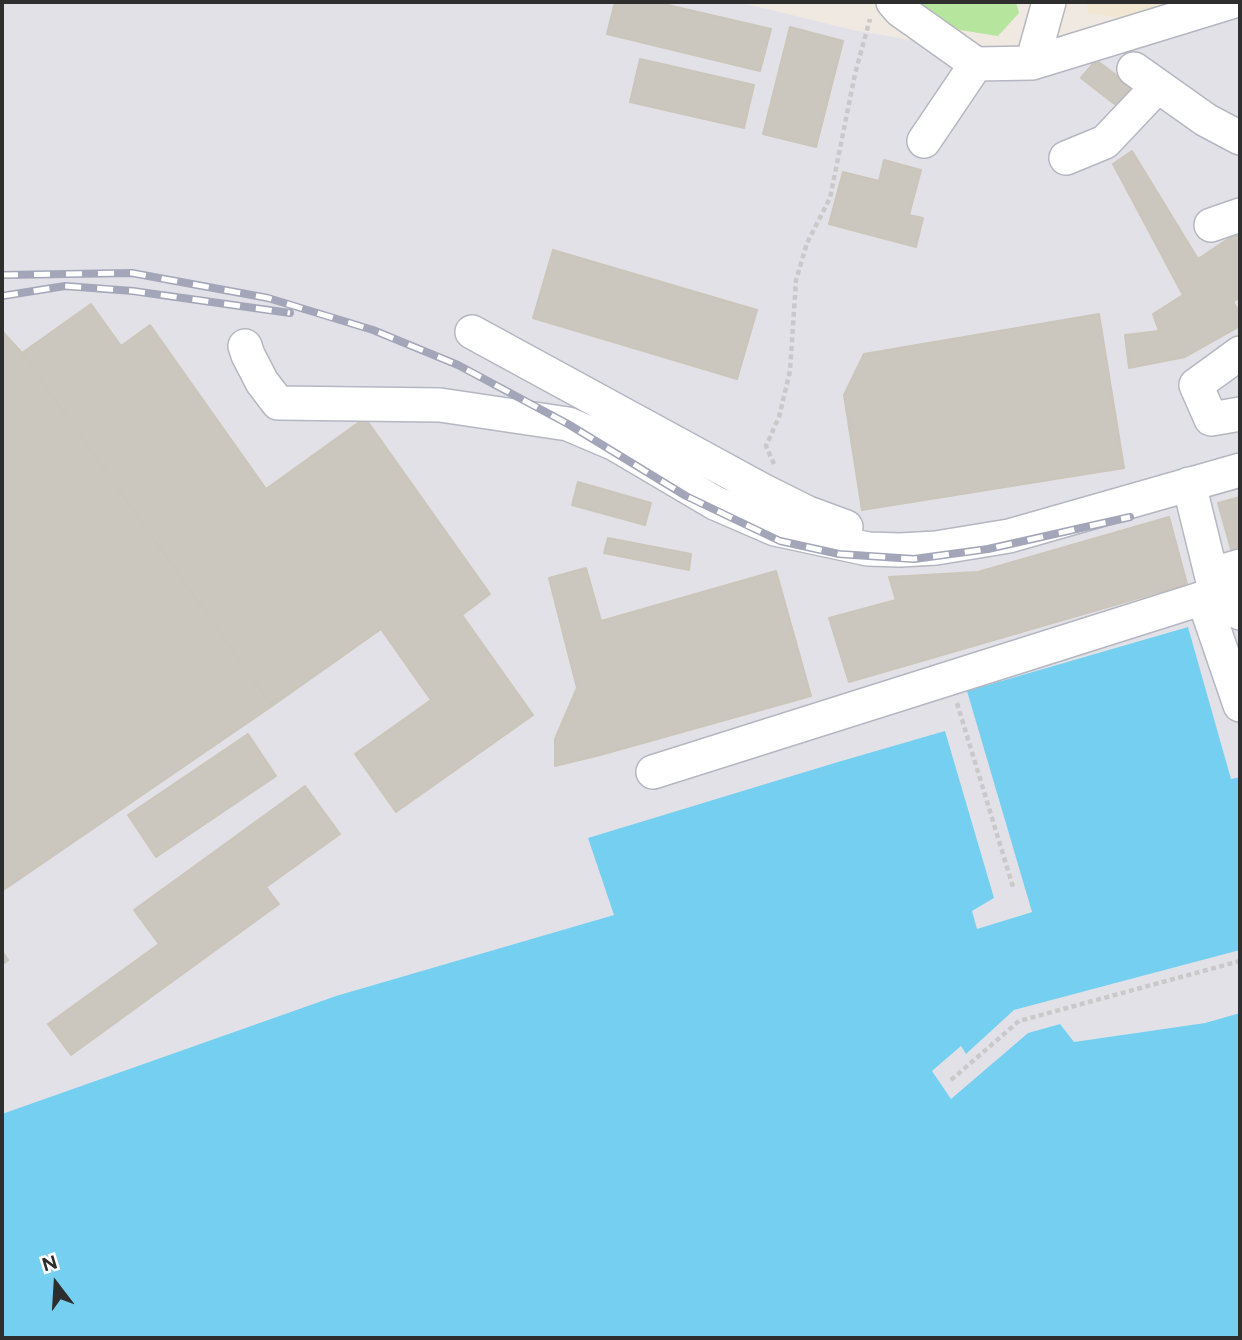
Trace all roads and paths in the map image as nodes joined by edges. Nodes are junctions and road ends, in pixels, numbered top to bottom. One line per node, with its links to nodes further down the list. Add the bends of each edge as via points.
1 (893, 2): 6 (street)
2 (1048, 2): 5 (street)
3 (1231, 2): 5 (street)
4 (864, 34): 14 (path, via 830,198 807,243 796,280 790,371 779,417)
5 (1032, 63): 6 (street)
6 (976, 64): 8 (street)
7 (1239, 136): 9 (street, via 1206,120 1146,78 1105,142)
8 (924, 141)
9 (1066, 159)
10 (472, 332): 17 (street, via 808,513 887,534)
11 (246, 346): 17 (street, via 262,382 278,403 440,405 568,424 615,444 715,503 775,529 868,549 900,551)
12 (1240, 353): 13 (street, via 1196,385 1211,419)
13 (1240, 414)
14 (766, 446)
15 (1240, 470): 16 (street)
16 (1189, 484): 17 (street); 18 (street)
17 (1009, 536)
18 (1227, 587): 19 (street); 20 (street, via 1208,612)
19 (949, 678): 21 (street); 22 (path)
20 (1240, 705)
21 (653, 772)
22 (1013, 887)
23 (1240, 961): 24 (path, via 1019,1021)
24 (951, 1080)

